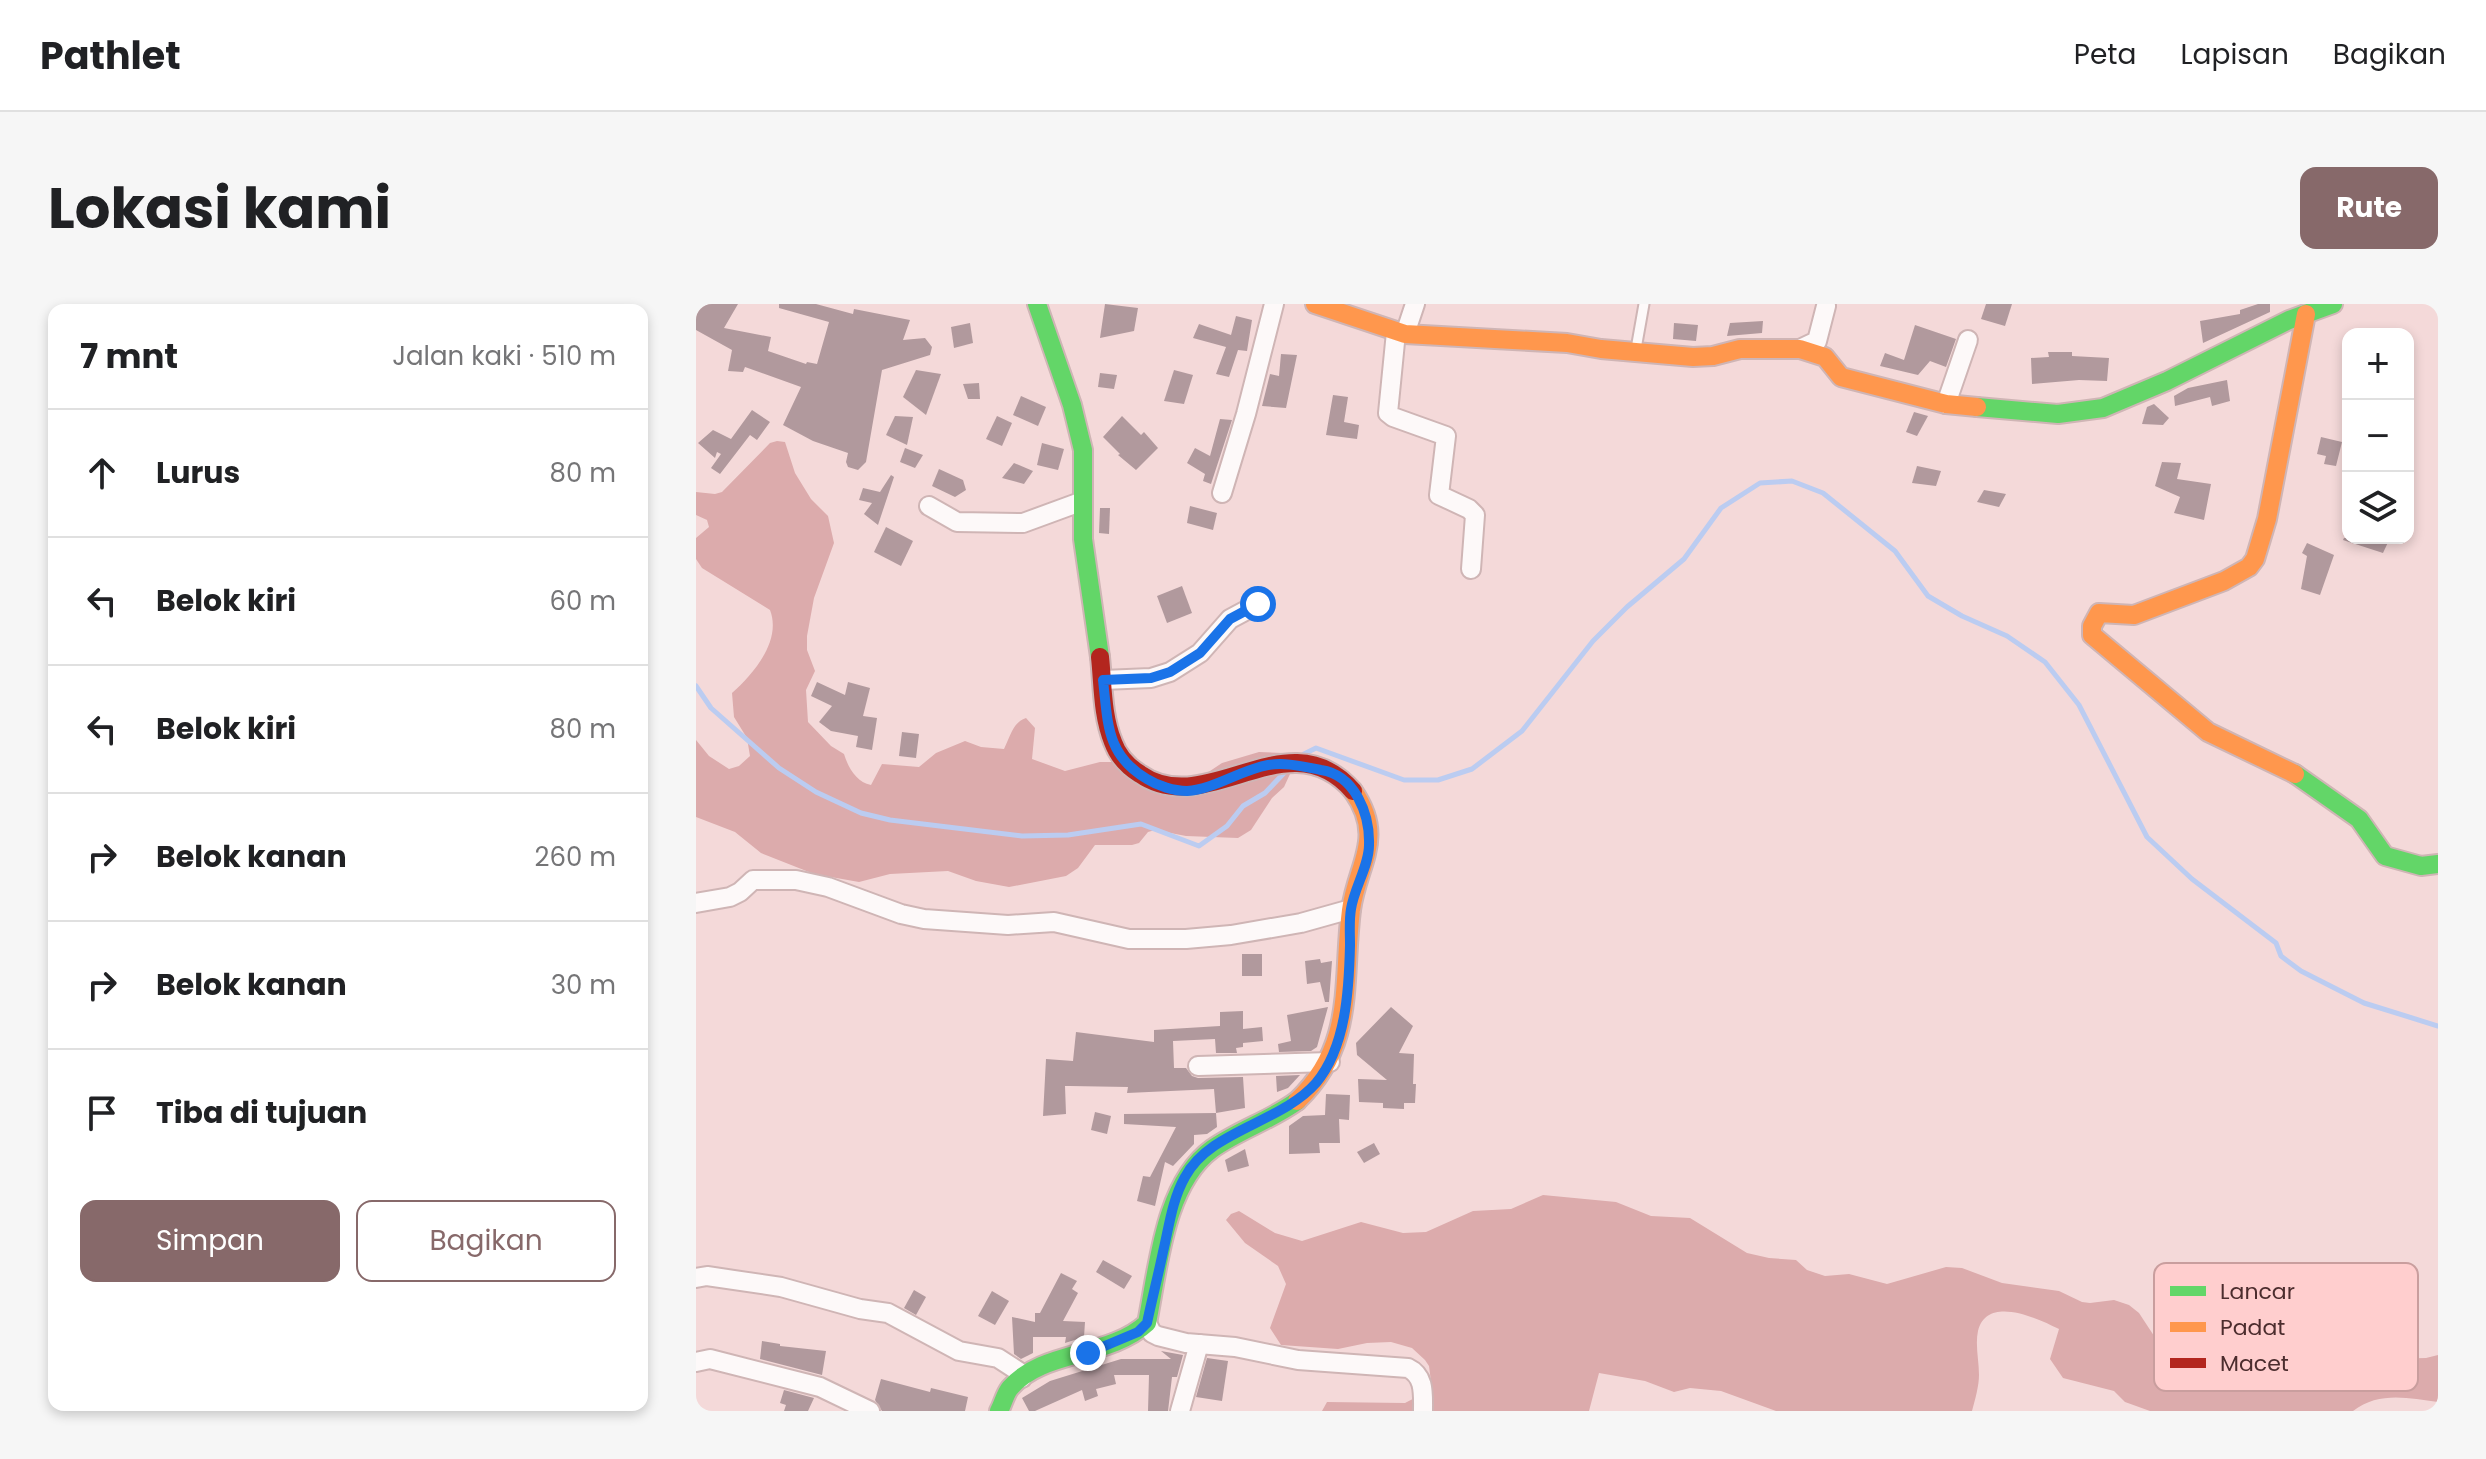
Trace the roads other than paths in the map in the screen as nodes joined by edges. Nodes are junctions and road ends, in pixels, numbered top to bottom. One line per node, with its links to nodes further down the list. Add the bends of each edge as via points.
1 (1037, 304): 15 (street, via 1082,440)
2 (1274, 304): 14 (street)
3 (1315, 304): 9 (street)
4 (1415, 304): 9 (street)
5 (1644, 304): 12 (lane)
6 (2333, 304): 8 (street)
7 (1826, 306): 11 (street, via 1817,341)
8 (2306, 314): 13 (street, via 2167,381 2088,412); 20 (street, via 2255,559 2224,581 2134,615 2099,613 2092,635 2208,732 2305,779 2359,819 2385,856 2421,866)
9 (1401, 333): 12 (street, via 1567,343); 17 (street, via 1388,413 1446,436 1439,495 1475,515)
10 (1968, 340): 13 (street)
11 (1800, 349): 12 (street, via 1740,349 1693,357); 13 (street, via 1825,357 1841,377)
12 (1635, 353)
13 (1946, 404)
14 (1222, 493)
15 (1083, 501): 16 (street, via 1023,523 957,522); 19 (street)
16 (929, 506)
17 (1471, 569)
18 (1258, 604): 19 (street, via 1230,619 1200,653 1170,672)
19 (1103, 680): 22 (street, via 1114,746 1124,763 1151,782 1188,791 1283,764 1328,771 1347,783 1357,793 1370,846)
20 (2438, 864)
21 (696, 903): 22 (street, via 730,897 753,880 796,880 908,916 990,925 1054,922 1129,939 1231,935)
22 (1351, 909): 23 (street, via 1347,986)
23 (1330, 1062): 24 (street); 26 (street, via 1297,1101 1222,1141 1186,1175 1172,1210)
24 (1198, 1066)
25 (696, 1278): 29 (street, via 781,1287 888,1313 959,1351 998,1358)
26 (1147, 1323): 27 (street, via 1158,1336); 29 (street, via 1128,1337)
27 (1199, 1344): 32 (street); 33 (street, via 1298,1360 1408,1368 1423,1386)
28 (696, 1362): 30 (street, via 710,1359 812,1384)
29 (1022, 1378): 31 (street, via 1010,1387)
30 (870, 1411)
31 (999, 1411)
32 (1180, 1411)
33 (1423, 1411)

